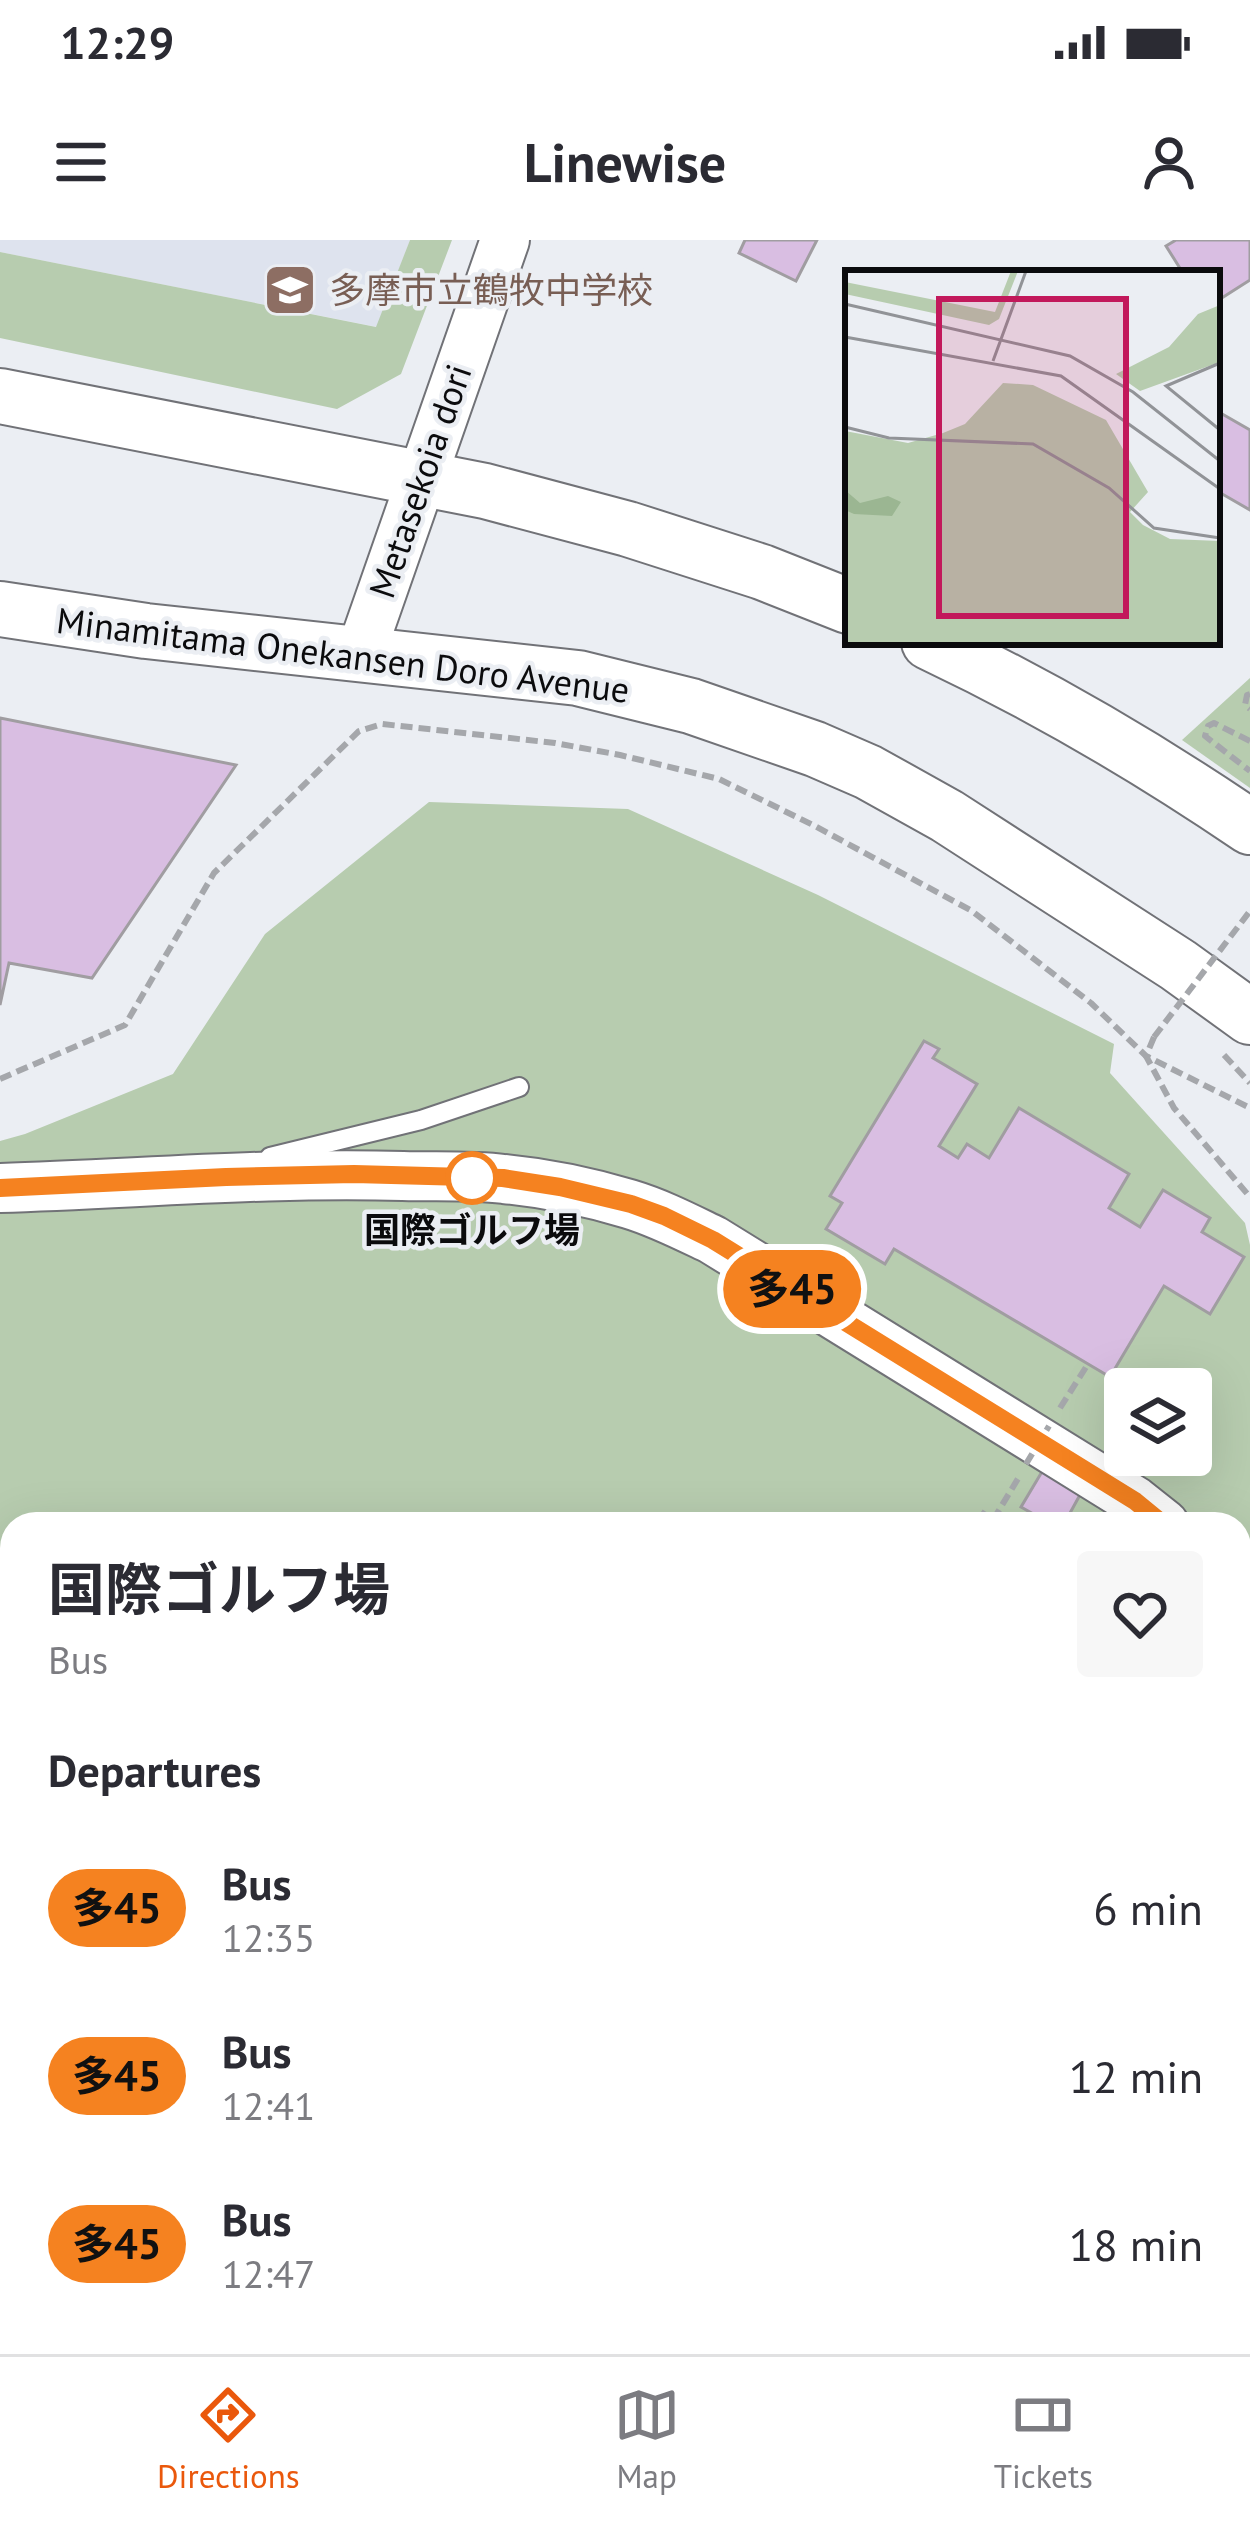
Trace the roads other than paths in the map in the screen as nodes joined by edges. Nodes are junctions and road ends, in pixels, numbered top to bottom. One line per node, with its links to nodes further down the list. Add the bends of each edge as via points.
1 (505, 240): 3 (street, Metasekoia dori)
2 (0, 396): 3 (main road)
3 (421, 477): 4 (main road, via 628,530); 7 (street, Metasekoia dori)
4 (845, 605)
5 (0, 609): 7 (main road, Minamitama Onekansen Doro Avenue)
6 (934, 645): 8 (main road, via 1122,743)
7 (360, 655): 9 (main road, Minamitama Onekansen Doro Avenue, via 578,679 691,706 815,749 947,816)
8 (1250, 827)
9 (1250, 1017)
10 (519, 1087): 11 (lane, via 421,1120)
11 (184, 1178): 12 (street); 13 (street, via 503,1178 664,1216)
12 (0, 1188)
13 (1148, 1512)

